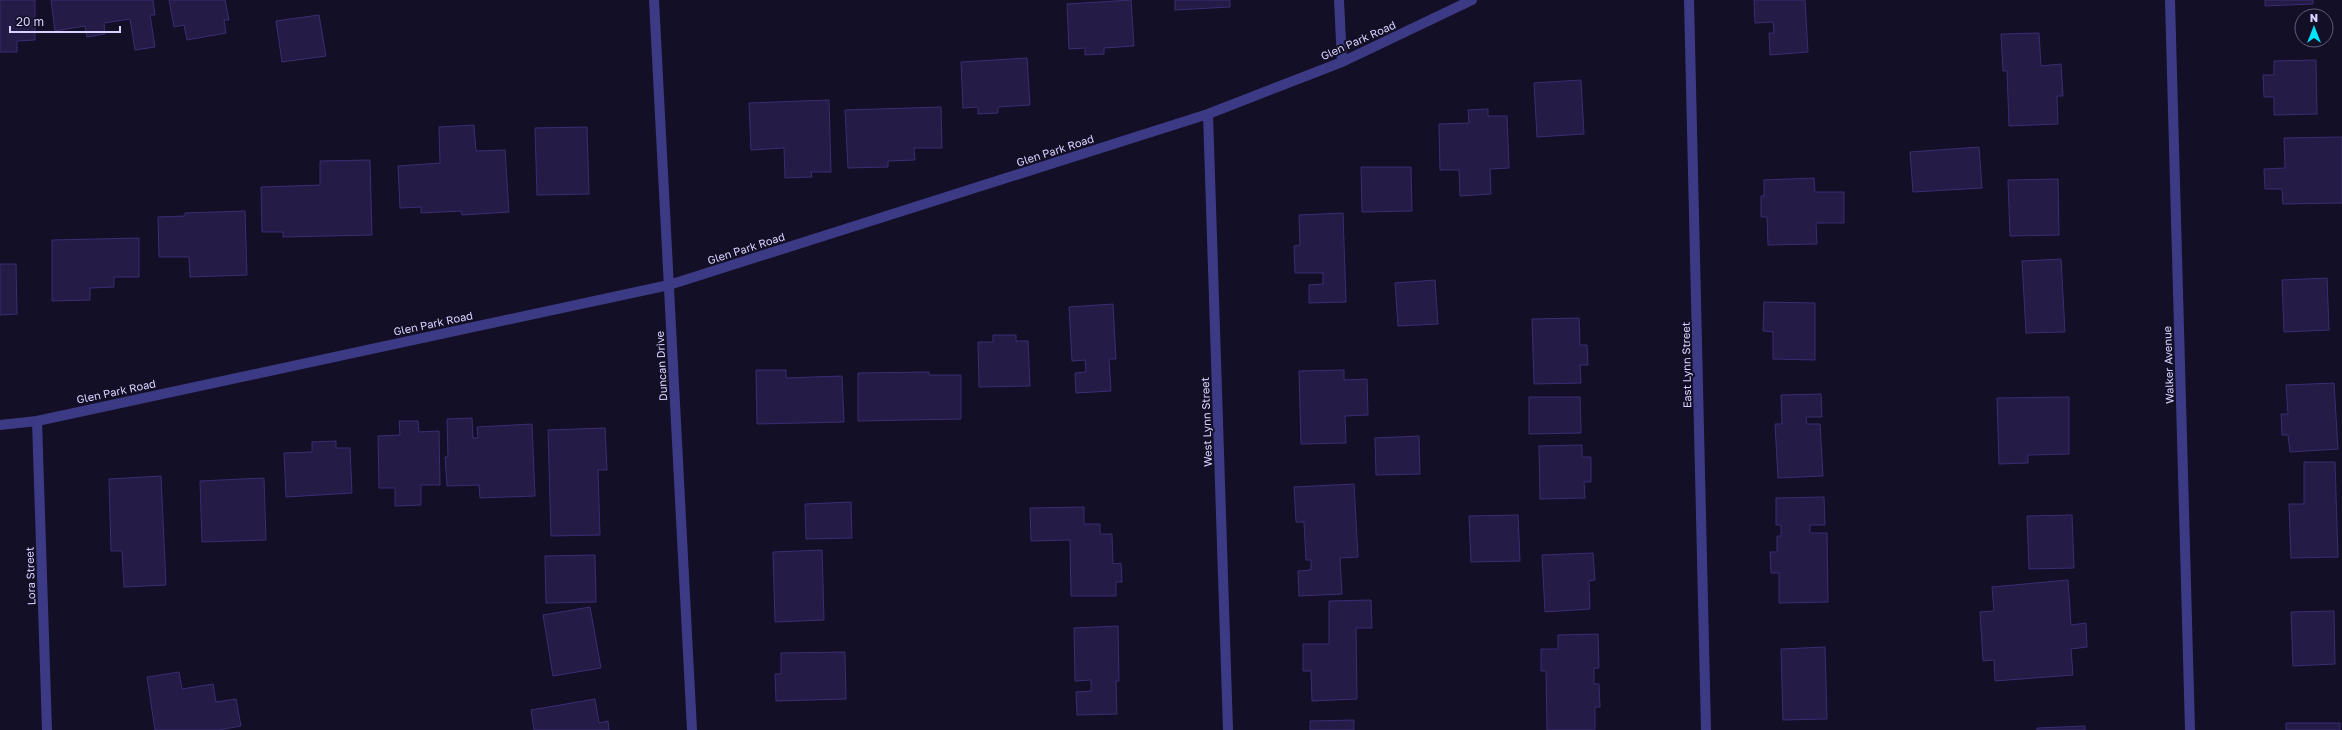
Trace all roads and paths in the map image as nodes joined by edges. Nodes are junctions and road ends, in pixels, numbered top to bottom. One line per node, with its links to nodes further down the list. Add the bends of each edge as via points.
1 (654, 0): 8 (street, Duncan Drive)
2 (1339, 0): 6 (street)
3 (1472, 0): 6 (street, Glen Park Road)
4 (1689, 0): 14 (street, East Lynn Street)
5 (2170, 0): 15 (street, Walker Avenue)
6 (1342, 62): 7 (street, Glen Park Road)
7 (1208, 114): 8 (street, Glen Park Road); 13 (street, West Lynn Street)
8 (669, 285): 9 (street, Glen Park Road); 12 (street, Duncan Drive)
9 (37, 420): 10 (street, Glen Park Road); 11 (street, Lora Street)
10 (0, 425)
11 (47, 730)
12 (692, 730)
13 (1228, 730)
14 (1706, 730)
15 (2190, 730)

